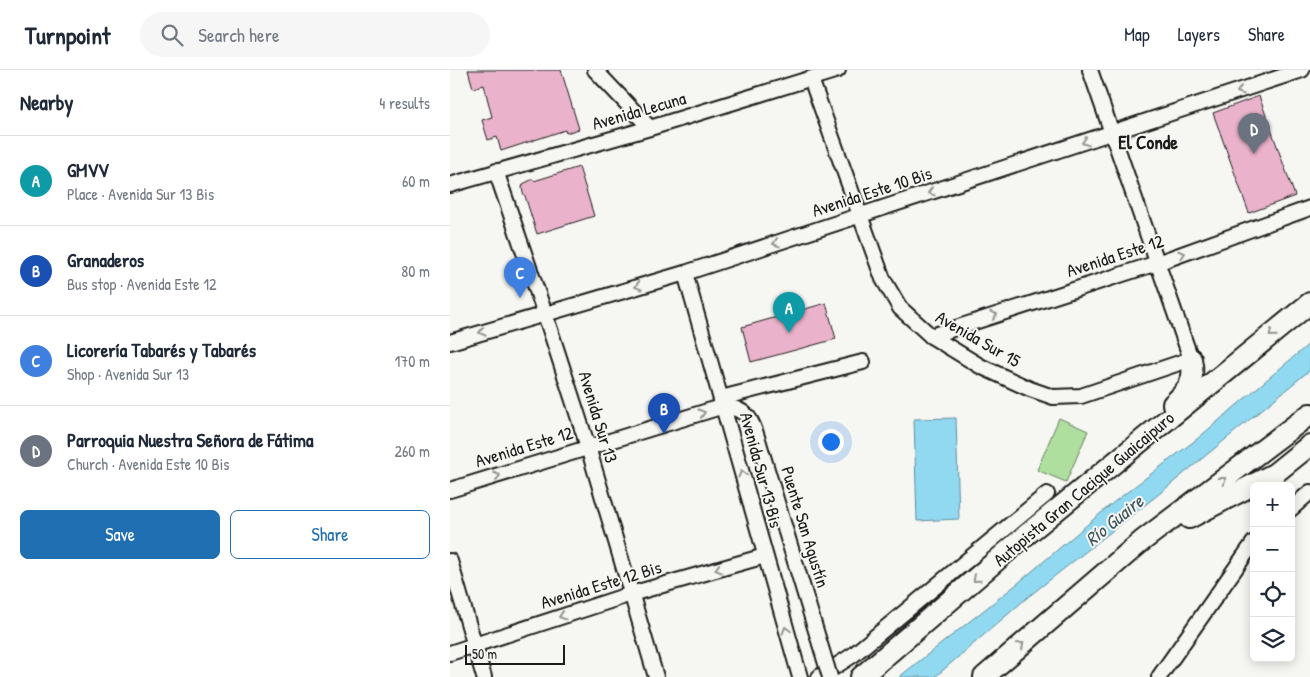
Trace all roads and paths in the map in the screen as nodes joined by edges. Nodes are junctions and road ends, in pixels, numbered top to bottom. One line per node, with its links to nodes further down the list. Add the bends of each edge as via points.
1 (595, 70): 6 (street)
2 (838, 70): 5 (street, Avenida Lecuna)
3 (1090, 70): 7 (street)
4 (1302, 70): 7 (street, Avenida Este 10 Bis, one-way to 7)
5 (811, 79): 6 (street, Avenida Lecuna); 11 (street, Avenida Sur 15)
6 (650, 128): 8 (street, Avenida Lecuna)
7 (1112, 134): 11 (street, Avenida Este 10 Bis, one-way to 11); 12 (street)
8 (496, 171): 9 (street, Avenida Lecuna); 15 (street, Avenida Sur 13)
9 (450, 185)
10 (1310, 208): 12 (street, Avenida Este 12, one-way to 10)
11 (860, 216): 13 (street, Avenida Este 10 Bis, one-way to 13); 16 (street, Avenida Sur 15, via 883,279 900,308)
12 (1156, 263): 16 (street, Avenida Este 12, one-way to 12); 18 (street)
13 (685, 273): 15 (street, Avenida Este 10 Bis, one-way to 15); 20 (street, Avenida Sur 13 Bis)
14 (1310, 303): 28 (highway, Autopista Gran Cacique Guaicaipuro, one-way to 28)
15 (545, 314): 17 (street, Avenida Este 10 Bis, one-way to 17); 23 (street, Avenida Sur 13)
16 (931, 336): 18 (street, Avenida Sur 15, via 980,366 1030,390 1053,397 1082,396)
17 (450, 342)
18 (1191, 359): 28 (highway, via 1194,371 1183,395)
19 (863, 362): 20 (street, Avenida Este 12)
20 (723, 402): 23 (street, Avenida Este 12, one-way to 20); 31 (street, Avenida Sur 13 Bis, one-way to 20); 40 (street, Puente San Agustín, bridge, via 749,417 760,443)
21 (1310, 414): 29 (highway, one-way to 21)
22 (1310, 445): 29 (highway, via 1274,474)
23 (588, 447): 24 (street, Avenida Este 12, one-way to 23); 33 (street, Avenida Sur 13)
24 (450, 490)
25 (1310, 492): 27 (street)
26 (1047, 494): 39 (street, via 853,655)
27 (1295, 505)
28 (1026, 536): 41 (highway, Autopista Gran Cacique Guaicaipuro, one-way to 41)
29 (1142, 541): 42 (highway, one-way to 29)
30 (1250, 548): 43 (street)
31 (765, 556): 33 (street, Avenida Este 12 Bis, one-way to 33); 38 (street, Avenida Sur 13 Bis, one-way to 31)
32 (450, 561): 34 (street)
33 (631, 594): 34 (street, Avenida Este 12 Bis, one-way to 34); 37 (street, Avenida Sur 13)
34 (475, 645): 35 (street, Avenida Este 12 Bis); 36 (street)
35 (450, 653)
36 (484, 677)
37 (656, 677)
38 (800, 677)
39 (819, 677)
40 (830, 677)
41 (861, 677)
42 (984, 677)
43 (1160, 677)

